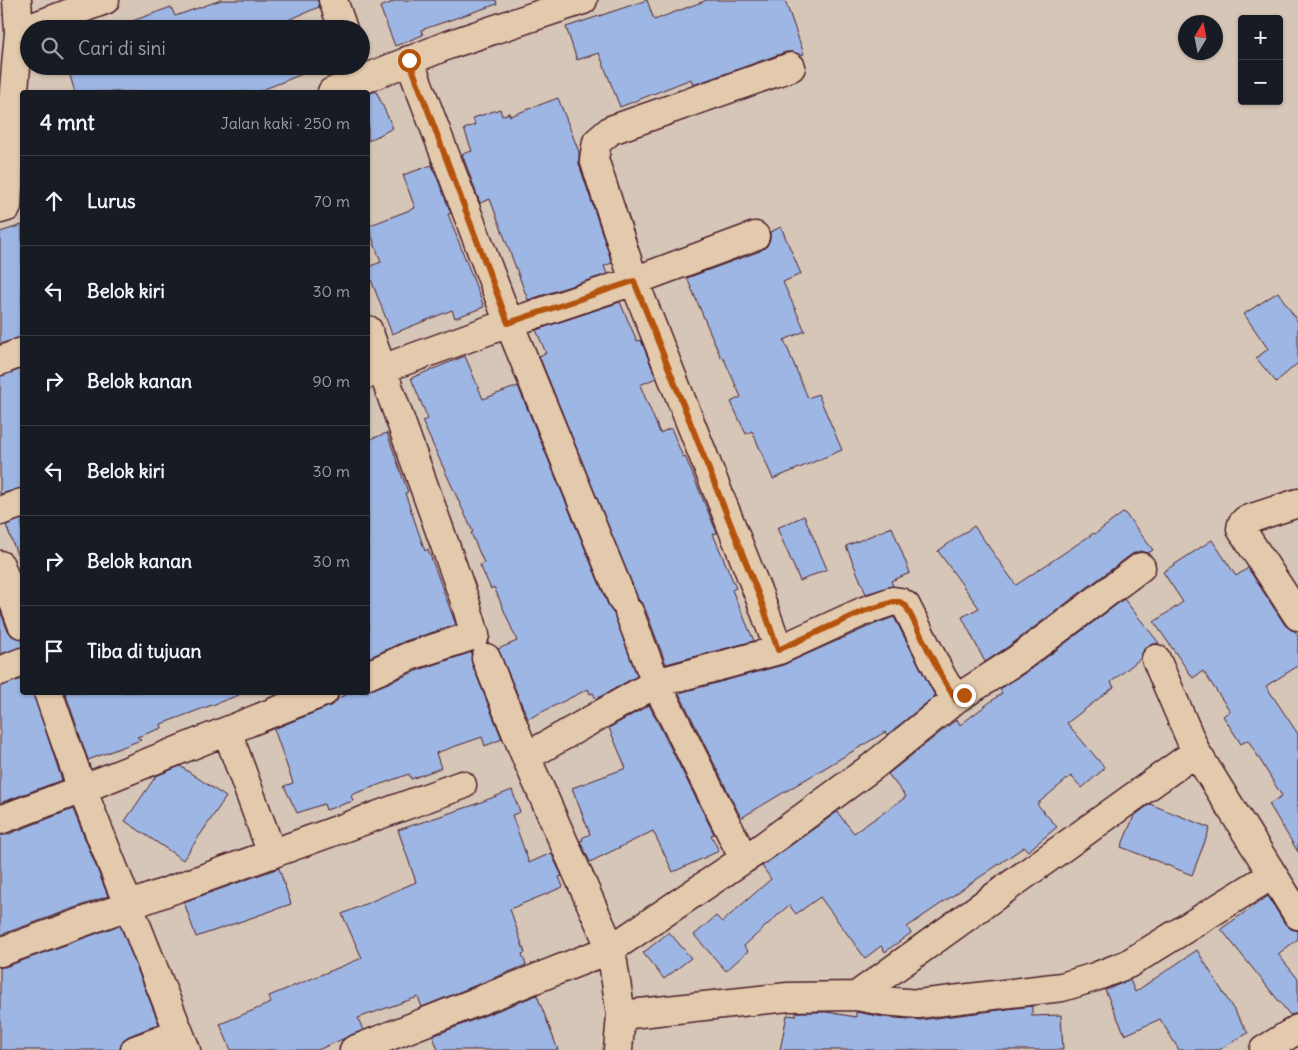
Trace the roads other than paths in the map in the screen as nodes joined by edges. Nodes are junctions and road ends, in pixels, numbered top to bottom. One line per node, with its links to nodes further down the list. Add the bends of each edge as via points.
1 (17, 0): 7 (street)
2 (105, 0): 5 (street)
3 (332, 0): 6 (street)
4 (583, 0): 8 (street)
5 (51, 20)
6 (340, 20)
7 (19, 32): 13 (street, via 11,124)
8 (409, 60): 10 (street); 16 (street)
9 (791, 67): 15 (street, via 612,130 597,142 594,160)
10 (370, 70)
11 (357, 75): 12 (street)
12 (335, 90)
13 (10, 205)
14 (755, 236): 15 (street)
15 (634, 281): 16 (street); 28 (street)
16 (508, 323): 20 (street); 34 (street)
17 (370, 342): 20 (street)
18 (20, 353): 19 (street)
19 (0, 361)
20 (375, 371): 33 (street, via 475,635)
21 (1298, 503): 26 (street, via 1246,520 1241,529)
22 (20, 504): 23 (street)
23 (0, 511)
24 (0, 565): 27 (street)
25 (1141, 568): 37 (street, via 1018,659)
26 (1298, 616)
27 (20, 619)
28 (778, 650): 34 (street); 37 (street, via 864,611 900,602 906,606)
29 (486, 658): 40 (street)
30 (1156, 660): 39 (street)
31 (20, 663): 32 (street)
32 (0, 671)
33 (370, 673)
34 (656, 683): 40 (street); 45 (street)
35 (49, 695): 42 (street)
36 (317, 695): 38 (street)
37 (956, 700): 45 (street, via 872,767)
38 (228, 731): 42 (street); 44 (street)
39 (1196, 752): 46 (street); 51 (street)
40 (526, 757): 49 (street)
41 (462, 785): 44 (street)
42 (82, 789): 43 (street); 47 (street)
43 (0, 820)
44 (272, 854): 47 (street)
45 (744, 859): 49 (street)
46 (1272, 875): 48 (street); 51 (street, via 1128,964 1062,987 918,1004)
47 (129, 905): 50 (street); 54 (street)
48 (1298, 915)
49 (610, 949): 52 (street); 56 (street)
50 (0, 952)
51 (856, 996): 52 (street, via 788,997)
52 (621, 1015): 57 (street)
53 (1298, 1028): 58 (street)
54 (182, 1042): 55 (street)
55 (135, 1050)
56 (354, 1050)
57 (618, 1050)
58 (1264, 1050)

